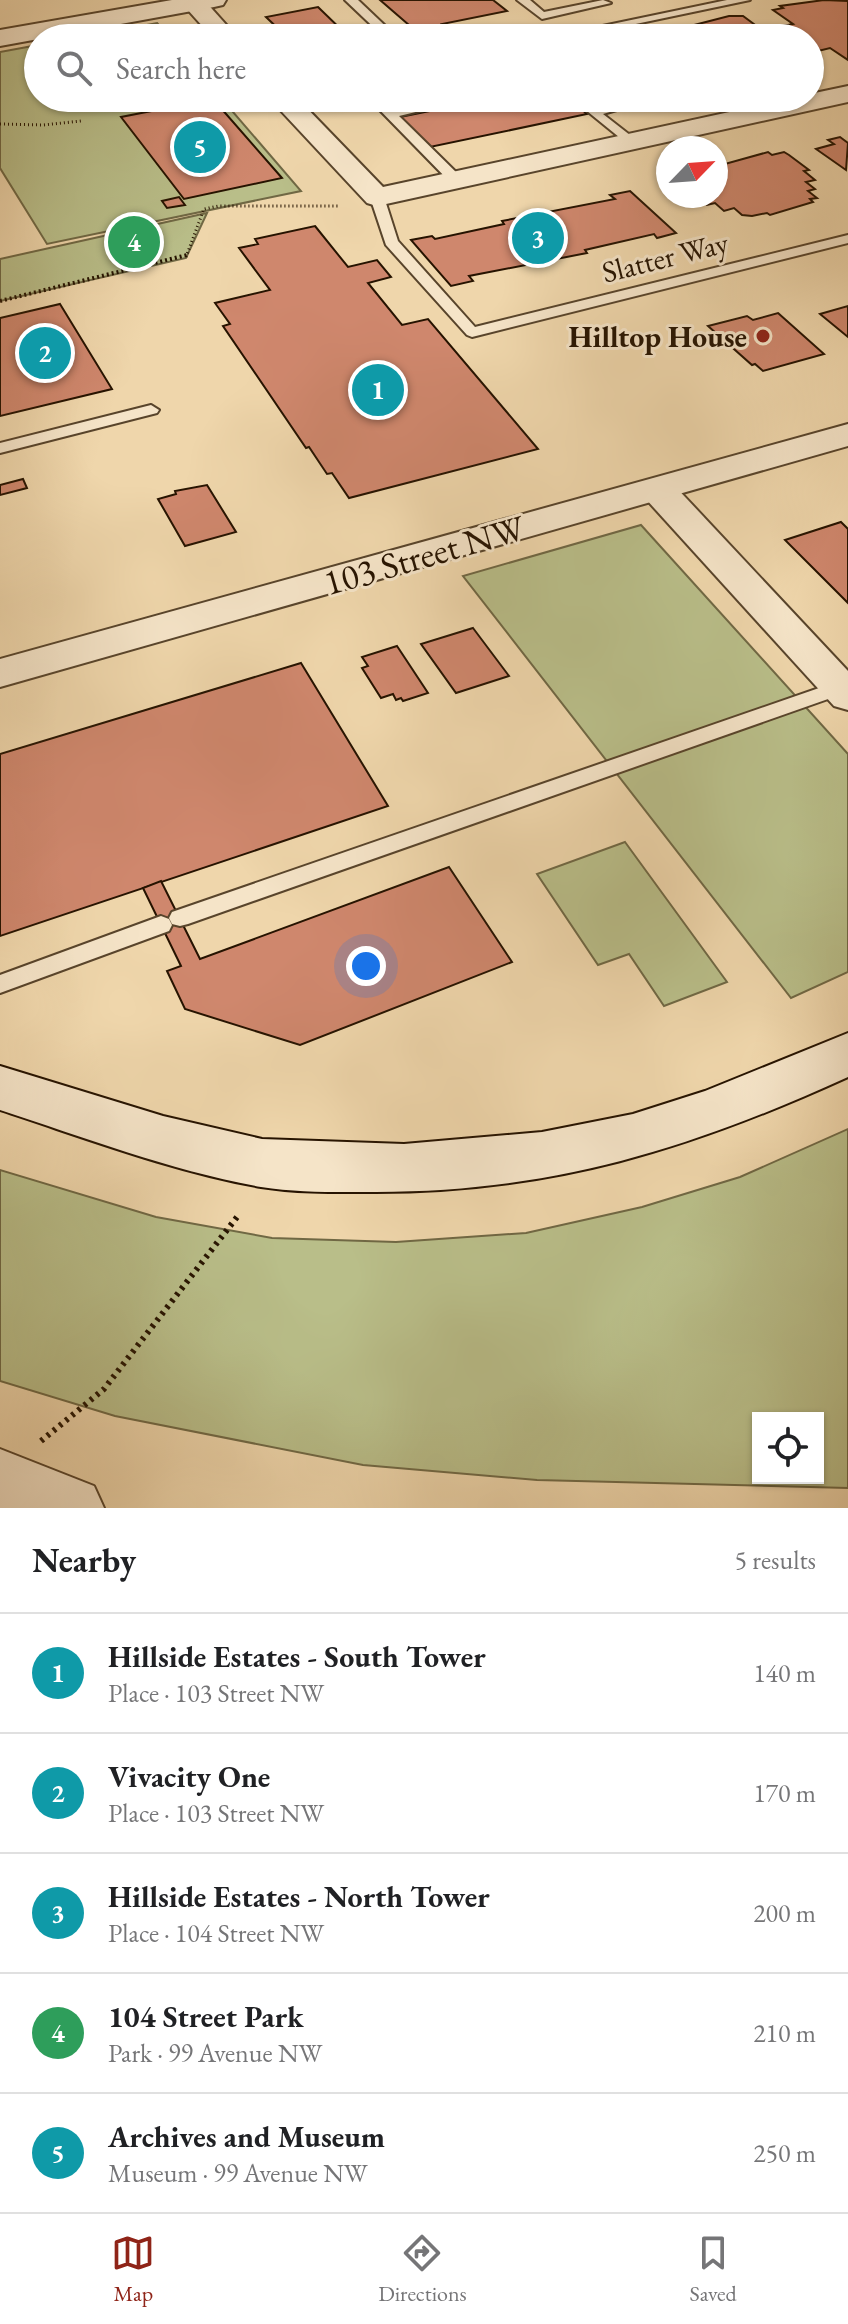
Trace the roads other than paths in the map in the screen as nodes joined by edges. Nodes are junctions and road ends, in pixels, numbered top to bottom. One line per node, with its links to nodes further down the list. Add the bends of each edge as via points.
1 (351, 0): 11 (lane)
2 (523, 0): 7 (lane, via 542,16)
3 (622, 0): 7 (lane)
4 (673, 0): 8 (lane)
5 (744, 0): 8 (lane)
6 (200, 1): 9 (street); 10 (street)
7 (603, 2)
8 (689, 11): 12 (lane)
9 (76, 24)
10 (216, 24)
11 (377, 24)
12 (628, 24)
13 (24, 34): 14 (street)
14 (0, 38)
15 (848, 94): 16 (street)
16 (824, 99)
17 (295, 112): 24 (street)
18 (400, 112): 21 (lane)
19 (594, 112): 22 (lane)
20 (766, 112): 22 (street)
21 (390, 114): 23 (lane)
22 (630, 142): 23 (street)
23 (457, 181): 24 (street)
24 (377, 197): 25 (lane, Slatter Way, via 391,242 472,332)
25 (848, 239)
26 (151, 410): 28 (lane)
27 (848, 435): 29 (street, 103 Street NW)
28 (0, 448)
29 (658, 490): 30 (street, 103 Street NW); 31 (street)
30 (0, 673)
31 (845, 690): 32 (lane)
32 (0, 984)
33 (848, 1054): 34 (street, via 720,1109 592,1147 524,1159 391,1169 263,1163 145,1134)
34 (0, 1088)
35 (17, 1463): 36 (street)
36 (72, 1508)

